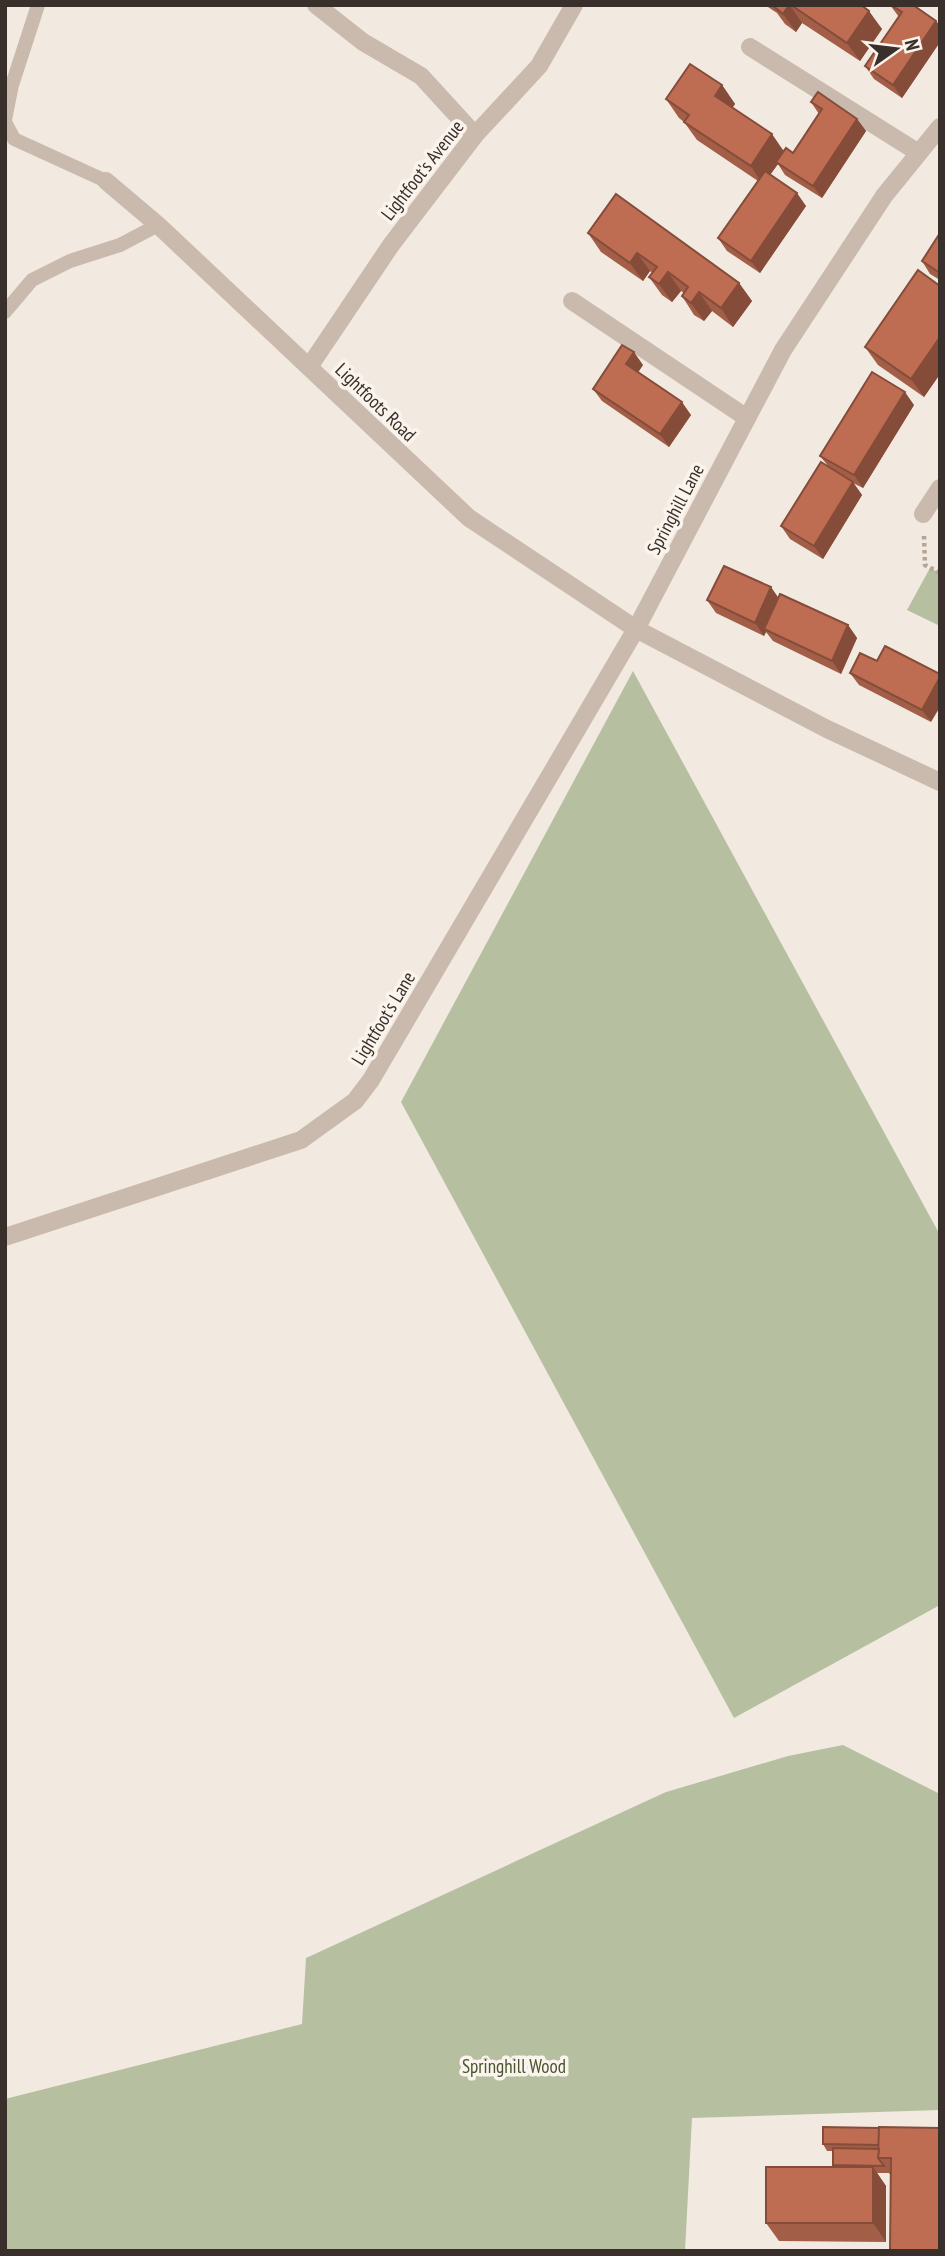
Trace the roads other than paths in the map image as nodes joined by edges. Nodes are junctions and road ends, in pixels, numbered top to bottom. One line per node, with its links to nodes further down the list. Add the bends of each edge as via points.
1 (38, 5): 5 (lane)
2 (316, 5): 7 (street, via 421,76)
3 (574, 5): 7 (street, Lightfoot's Avenue, via 540,66)
4 (750, 47): 8 (street)
5 (5, 121): 9 (lane, via 14,139)
6 (940, 127): 8 (street, Springhill Lane)
7 (475, 135): 13 (street, Lightfoot's Avenue, via 391,245)
8 (919, 153): 14 (street, Springhill Lane, via 884,197 783,350)
9 (106, 181): 10 (street, Lightfoots Road)
10 (158, 225): 12 (lane, via 32,280); 13 (street, Lightfoots Road)
11 (572, 301): 14 (street)
12 (5, 312)
13 (309, 367): 17 (street, Lightfoots Road, via 469,518)
14 (747, 418): 17 (street, Springhill Lane)
15 (940, 488): 16 (street)
16 (923, 514)
17 (636, 629): 18 (street); 19 (street, Lightfoot's Lane, via 355,1101 301,1140)
18 (940, 782)
19 (5, 1237)

